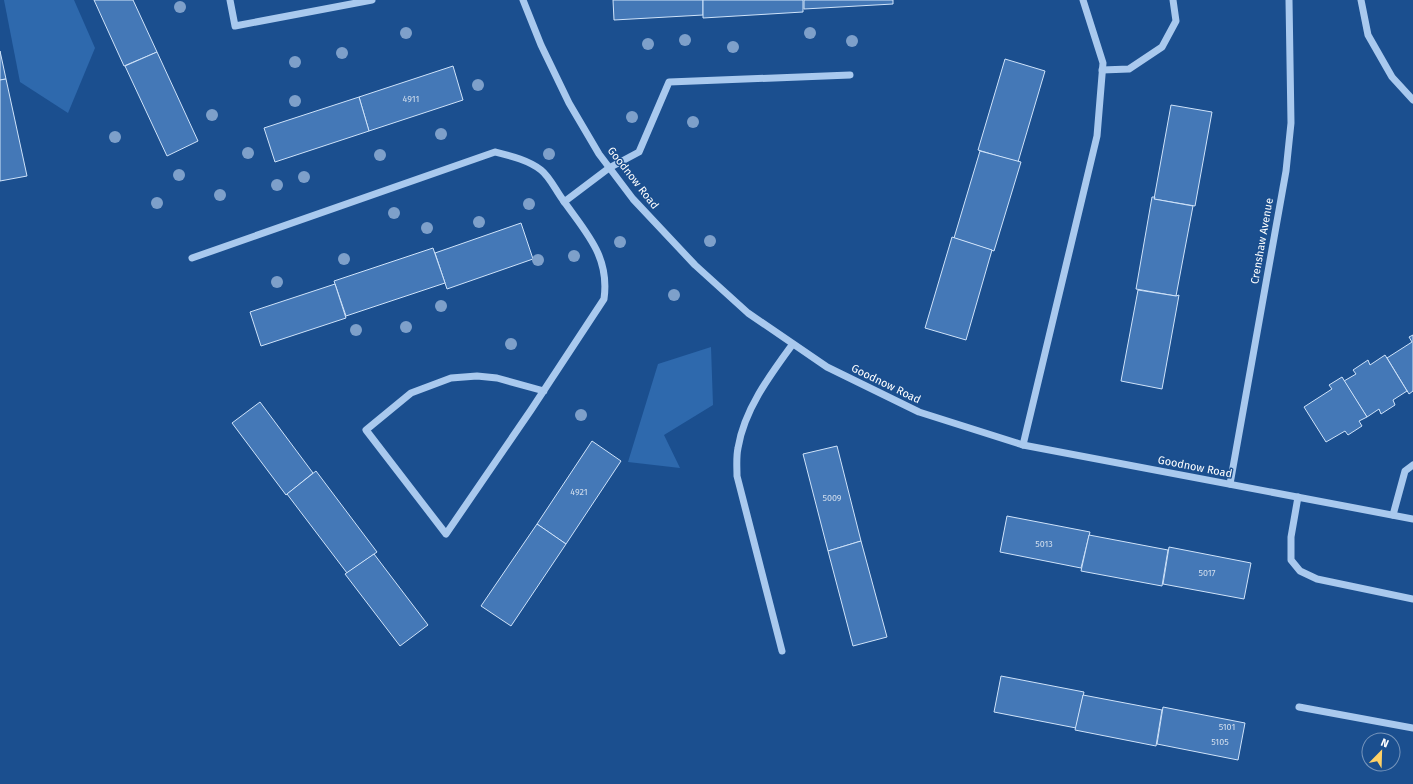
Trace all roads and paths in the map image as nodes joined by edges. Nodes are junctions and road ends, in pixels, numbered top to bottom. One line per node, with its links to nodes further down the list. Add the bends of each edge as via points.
1 (230, 0): 2 (street, via 235,26)
2 (372, 0)
3 (523, 0): 11 (street, Goodnow Road, via 569,103)
4 (1082, 0): 8 (street, via 1100,52)
5 (1173, 0): 8 (street, via 1176,21 1162,47 1129,69)
6 (1289, 0): 18 (street, Crenshaw Avenue, via 1291,122 1286,171)
7 (1361, 0): 10 (street, via 1368,34 1392,77)
8 (1102, 70): 16 (street, via 1097,136)
9 (850, 75): 11 (street, via 669,82 639,152)
10 (1413, 100)
11 (609, 168): 12 (street); 14 (street, Goodnow Road, via 633,199 695,264 748,313)
12 (564, 202): 13 (street, via 542,171 526,162 495,152); 15 (street, via 596,247 604,270 606,286 604,299)
13 (192, 258)
14 (792, 345): 16 (street, Goodnow Road, via 827,367 919,412); 23 (street, via 765,382 746,420 738,448 737,476)
15 (544, 391): 15 (street, via 446,534 366,430 411,393 451,378 497,378)
16 (1023, 445): 18 (street, Goodnow Road)
17 (1413, 464): 20 (street, via 1405,471)
18 (1230, 484): 19 (street, Goodnow Road)
19 (1298, 497): 20 (street, Goodnow Road); 22 (street, via 1290,537 1291,560 1300,571 1317,579)
20 (1393, 515): 21 (street, Goodnow Road)
21 (1413, 519)
22 (1413, 599)
23 (782, 651)
24 (1299, 707): 25 (street)
25 (1413, 728)

